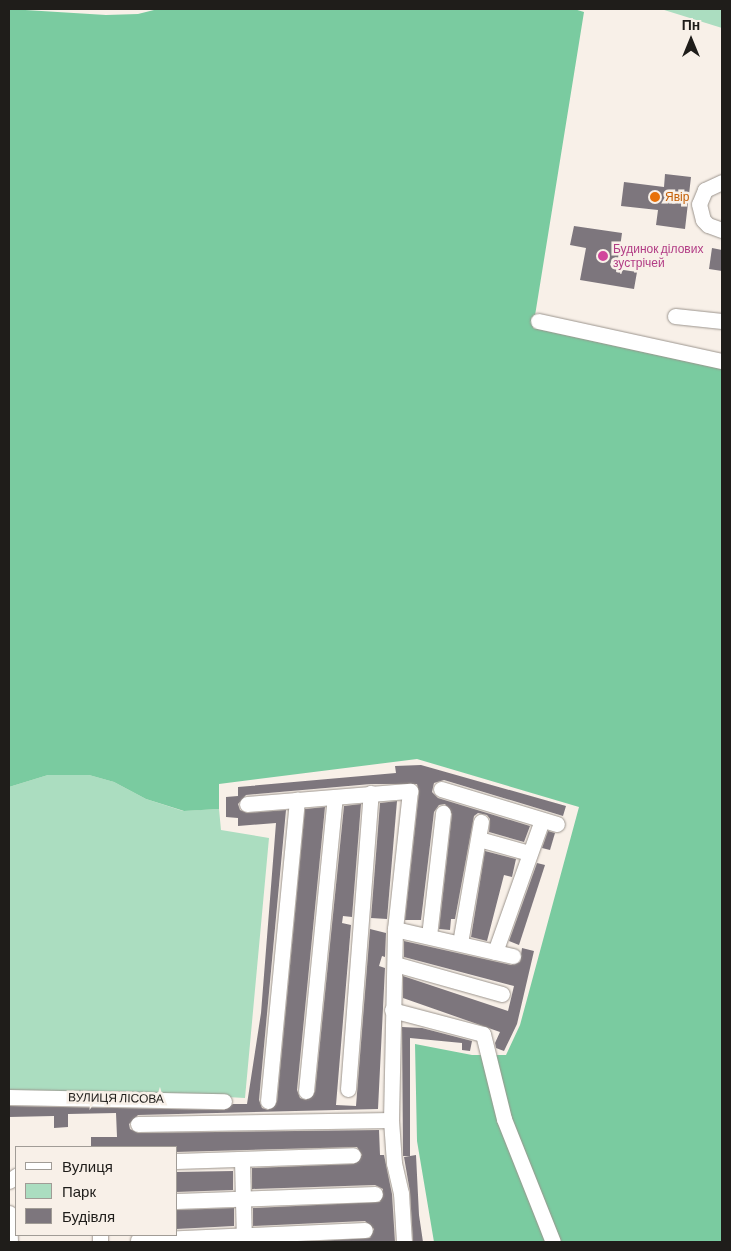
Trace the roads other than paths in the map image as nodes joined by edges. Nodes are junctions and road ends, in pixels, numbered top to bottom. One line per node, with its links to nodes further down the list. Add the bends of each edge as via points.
1 (722, 182): 2 (lane, via 705,190 699,204 703,220)
2 (722, 230)
3 (675, 316): 5 (lane)
4 (538, 321): 6 (lane)
5 (722, 321)
6 (722, 361)
7 (441, 789): 15 (lane, via 550,822)
8 (371, 793): 9 (lane); 16 (lane, via 410,791); 24 (lane)
9 (335, 797): 10 (lane); 25 (lane)
10 (297, 799): 11 (lane); 28 (lane)
11 (247, 804)
12 (443, 813): 17 (lane)
13 (481, 822): 14 (lane)
14 (479, 839): 15 (lane); 18 (lane)
15 (529, 853): 19 (lane)
16 (395, 929): 17 (lane); 21 (lane)
17 (429, 936): 18 (lane)
18 (460, 944): 19 (lane)
19 (495, 952): 20 (lane)
20 (513, 956)
21 (395, 964): 22 (lane); 23 (lane)
22 (502, 994)
23 (392, 1010): 29 (lane); 43 (lane, via 483,1034 504,1119)
24 (348, 1089)
25 (306, 1091)
26 (9, 1098): 27 (lane, ВУЛИЦЯ ЛІСОВА)
27 (224, 1101)
28 (268, 1101)
29 (391, 1120): 30 (lane); 42 (lane)
30 (138, 1124)
31 (353, 1155): 33 (lane)
32 (178, 1160): 33 (lane)
33 (242, 1160): 35 (lane)
34 (375, 1194): 35 (lane)
35 (242, 1199): 36 (lane); 39 (lane)
36 (178, 1201)
37 (9, 1213): 41 (lane)
38 (365, 1230): 39 (lane)
39 (244, 1239): 40 (lane)
40 (138, 1240)
41 (10, 1242)
42 (404, 1242)
43 (553, 1242)

